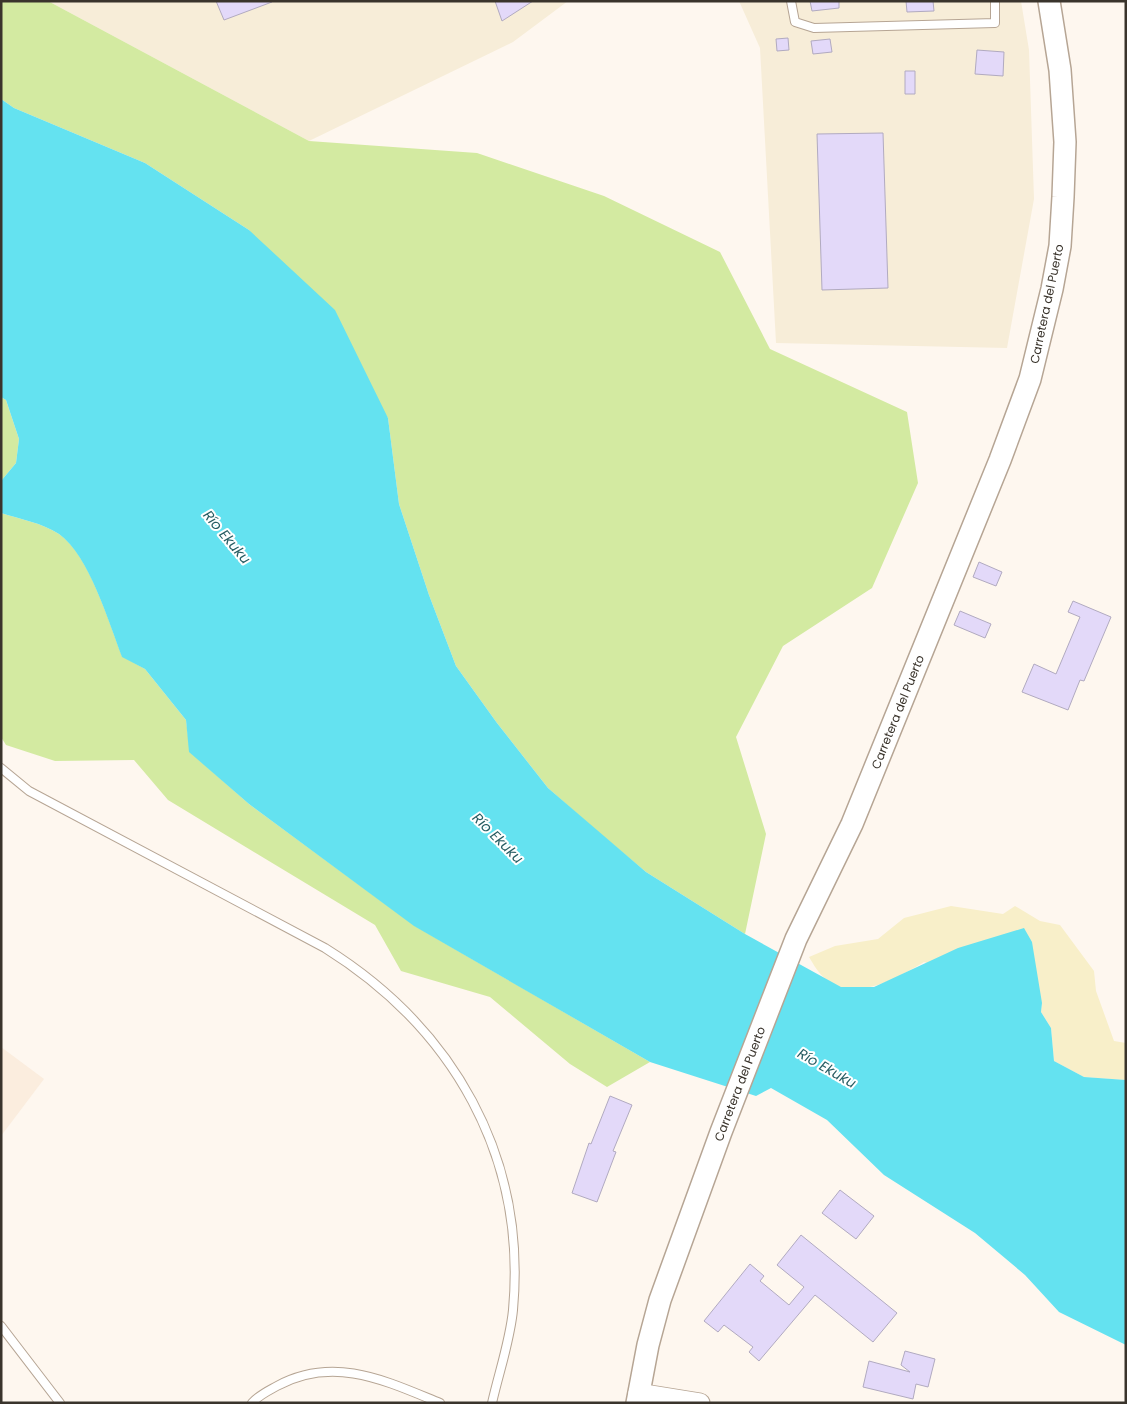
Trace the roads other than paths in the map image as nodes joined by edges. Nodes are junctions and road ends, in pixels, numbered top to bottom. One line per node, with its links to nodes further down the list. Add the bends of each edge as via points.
1 (791, 1): 2 (lane, via 796,22 814,28 995,23)
2 (996, 1)
3 (1049, 1): 6 (main road, Carretera del Puerto, via 1060,70 1065,142 1060,246 1042,335 1017,418 852,824 796,939 721,1132 660,1300)
4 (1, 768): 10 (lane, via 36,795 325,948 359,969 416,1021 462,1083 494,1150 511,1216 512,1313)
5 (1, 1326): 7 (lane)
6 (638, 1398): 11 (street)
7 (60, 1403)
8 (252, 1403): 9 (lane, via 258,1396 292,1377 327,1370 363,1373)
9 (440, 1403)
10 (492, 1403)
11 (700, 1403)

